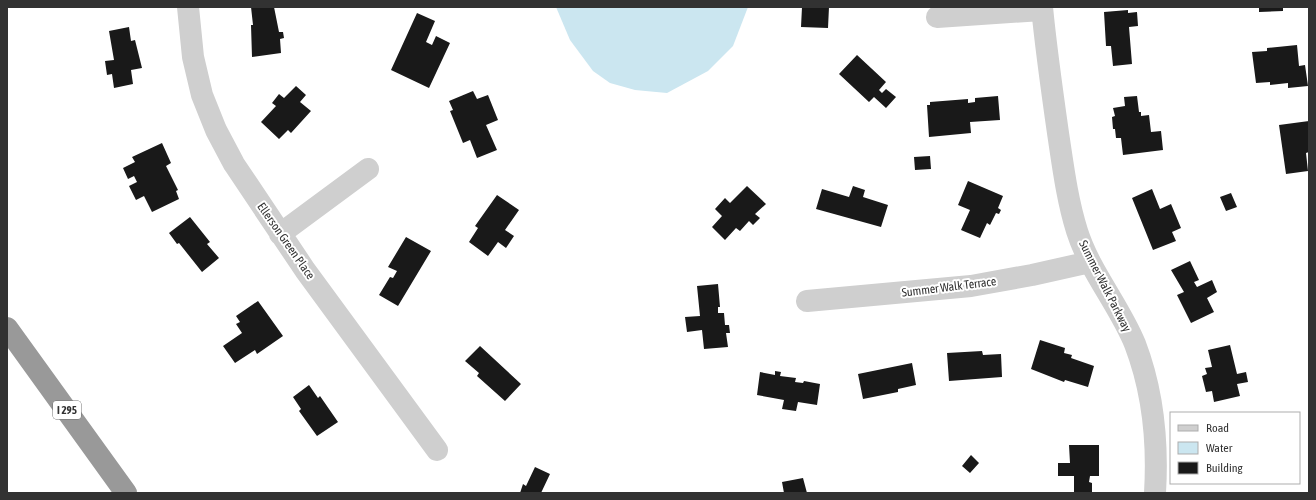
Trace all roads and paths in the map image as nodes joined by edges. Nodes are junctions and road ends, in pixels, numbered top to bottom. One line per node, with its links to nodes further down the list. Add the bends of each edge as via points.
1 (188, 7): 5 (street, Ellerson Green Place, via 193,57 202,95 216,130 234,164)
2 (1042, 8): 3 (street); 6 (street, Summer Walk Parkway, via 1066,191 1077,232)
3 (937, 17)
4 (368, 169): 5 (street)
5 (280, 234): 9 (street, Ellerson Green Place)
6 (1090, 262): 7 (street, Summer Walk Terrace, via 971,286); 11 (street, Summer Walk Parkway, via 1135,344 1154,424)
7 (807, 301)
8 (7, 328): 10 (highway, I 295)
9 (437, 450)
10 (126, 493)
11 (1155, 493)

